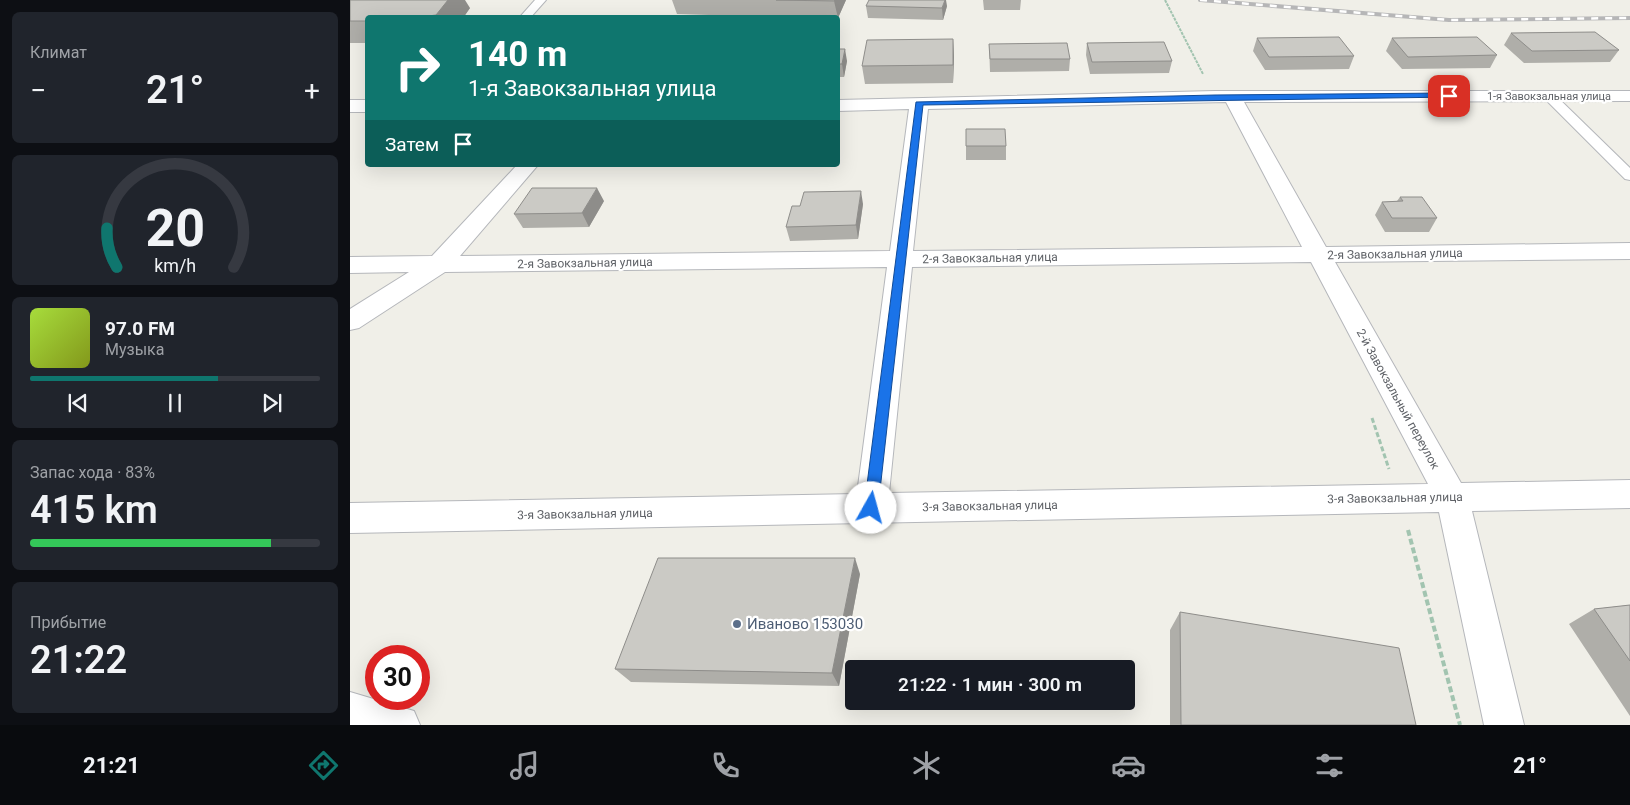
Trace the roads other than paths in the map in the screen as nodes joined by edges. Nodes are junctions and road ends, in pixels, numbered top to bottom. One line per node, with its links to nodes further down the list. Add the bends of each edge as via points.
1 (541, 0): 2 (lane)
2 (527, 15)
3 (1548, 95): 4 (street, 1-я Завокзальная улица); 5 (street, 1-я Завокзальная улица); 11 (lane)
4 (1630, 96)
5 (1223, 97): 6 (street, 1-я Завокзальная улица); 13 (street, 2-й Завокзальный переулок)
6 (919, 103): 7 (street, 1-я Завокзальная улица); 14 (street)
7 (840, 105)
8 (350, 106): 9 (street)
9 (365, 106)
10 (526, 167): 16 (street)
11 (1630, 176)
12 (1630, 251): 13 (street, 2-я Завокзальная улица)
13 (1319, 254): 14 (street, 2-я Завокзальная улица); 19 (street, 2-й Завокзальный переулок)
14 (902, 260): 16 (street, 2-я Завокзальная улица); 20 (street)
15 (350, 265): 16 (street, 2-я Завокзальная улица)
16 (438, 265): 17 (street)
17 (350, 322)
18 (1630, 494): 19 (street, 3-я Завокзальная улица)
19 (1452, 497): 20 (street, 3-я Завокзальная улица); 24 (street, 2-й Завокзальный переулок)
20 (871, 508): 21 (street, 3-я Завокзальная улица)
21 (350, 518)
22 (350, 712): 23 (street)
23 (400, 725)
24 (1504, 725)

